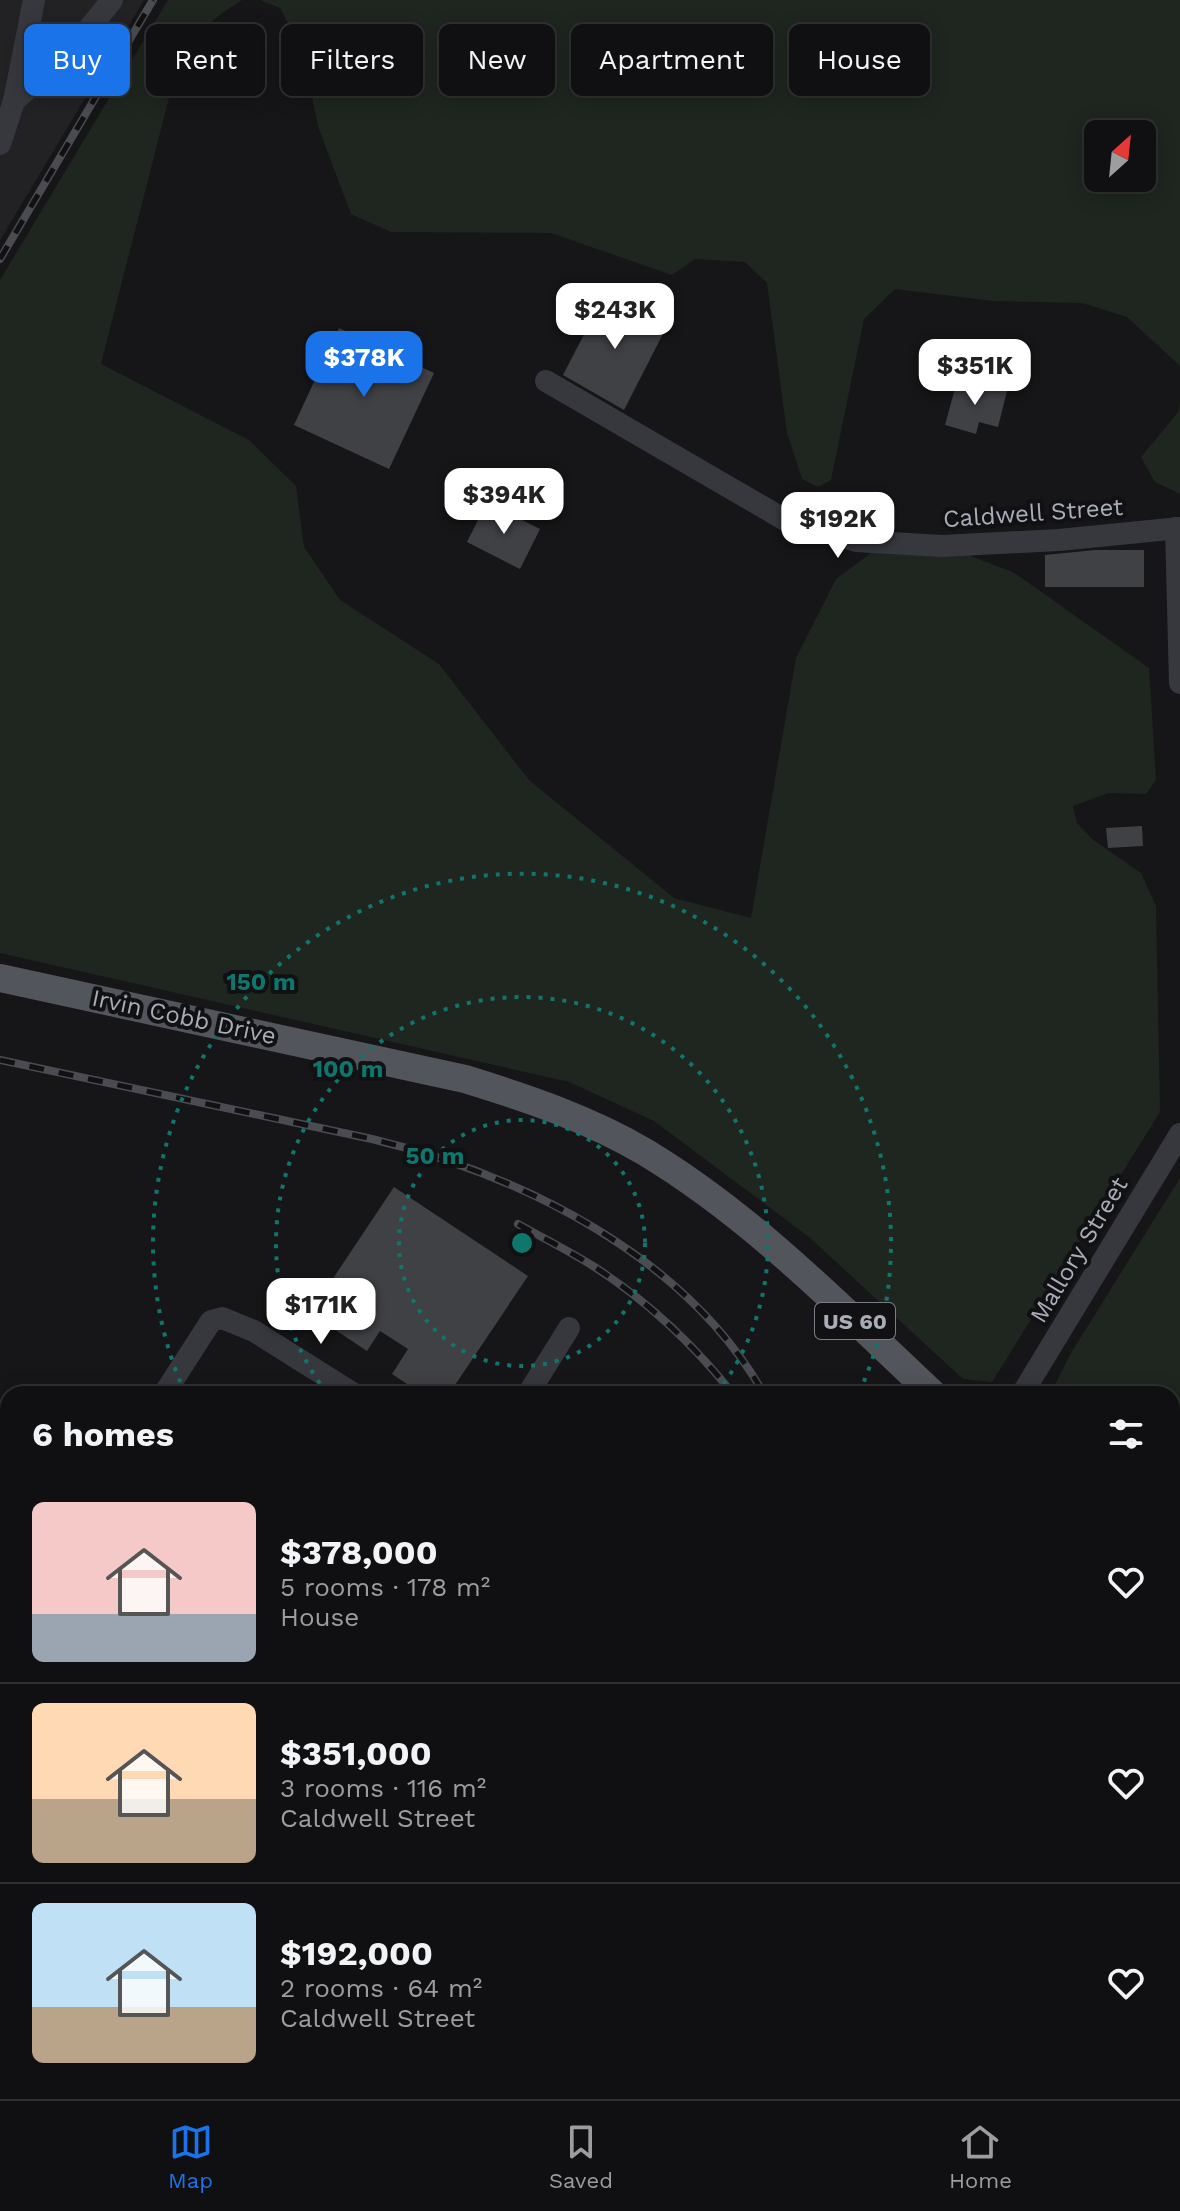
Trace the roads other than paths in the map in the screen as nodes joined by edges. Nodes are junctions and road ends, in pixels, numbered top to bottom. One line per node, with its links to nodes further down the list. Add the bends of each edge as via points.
1 (34, 0): 3 (street)
2 (112, 0): 3 (street, via 71,51)
3 (14, 101): 4 (street)
4 (0, 144)
5 (546, 381): 6 (street, Caldwell Street, via 787,521 856,541 942,546)
6 (1178, 528): 7 (street)
7 (1180, 683)
8 (0, 978): 14 (main road, Irvin Cobb Drive / US 60, via 436,1072 533,1100 600,1129 722,1204)
9 (1180, 1134): 15 (street, Mallory Street)
10 (569, 1328): 13 (street)
11 (169, 1386): 12 (street, via 211,1321 222,1318)
12 (341, 1386)
13 (533, 1386)
14 (924, 1386)
15 (1027, 1386)

